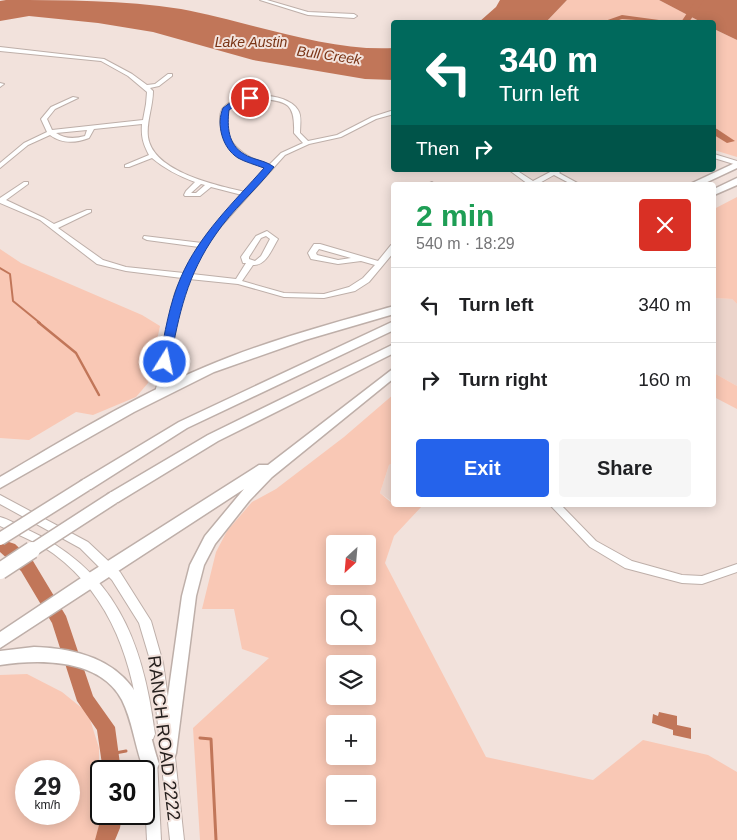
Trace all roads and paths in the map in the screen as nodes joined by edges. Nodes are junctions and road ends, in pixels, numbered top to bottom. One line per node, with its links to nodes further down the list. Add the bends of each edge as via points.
1 (262, 0): 3 (street)
2 (272, 0): 3 (street)
3 (279, 4): 4 (street, via 308,13)
4 (354, 16)
5 (0, 49): 7 (street, via 102,60)
6 (170, 75): 7 (street)
7 (147, 87): 10 (street, via 150,105)
8 (75, 98): 12 (street, via 46,115 44,123)
9 (391, 114): 13 (street, via 374,118 338,136)
10 (145, 122): 11 (street); 14 (street, via 147,145)
11 (92, 127): 12 (street); 12 (street, via 88,137 77,141 66,141)
12 (52, 132): 17 (street, via 26,144)
13 (306, 143): 19 (street, via 282,154); 19 (street, via 297,133 297,114 290,104 282,100 260,97 225,109 223,115 228,142 240,156)
14 (154, 155): 18 (street); 23 (street)
15 (716, 157): 16 (street)
16 (737, 164): 27 (highway)
17 (0, 166)
18 (126, 166)
19 (269, 167): 31 (street)
20 (515, 172): 24 (street)
21 (557, 172): 25 (street); 26 (street)
22 (737, 181): 30 (highway)
23 (199, 182): 29 (street); 29 (street, via 187,195 198,195)
24 (528, 182)
25 (538, 182)
26 (573, 182)
27 (699, 182)
28 (26, 183): 32 (street)
29 (209, 185): 31 (street)
30 (716, 191)
31 (245, 194): 36 (street)
32 (1, 200): 34 (street)
33 (89, 211): 34 (street)
34 (54, 227): 41 (street, via 100,262 126,269)
35 (147, 238): 36 (street)
36 (203, 245): 41 (street)
37 (391, 250): 40 (street)
38 (360, 259): 38 (street, via 338,262 314,257 312,253 317,246); 40 (street)
39 (250, 263): 42 (street)
40 (379, 264): 42 (street, via 360,285 324,296 284,295)
41 (186, 276): 42 (street); 47 (street, via 174,309)
42 (238, 282)
43 (391, 311): 47 (highway, via 303,335)
44 (391, 326): 53 (highway, bridge, via 183,425)
45 (391, 349): 56 (highway, bridge, via 213,438)
46 (391, 374): 48 (highway)
47 (159, 394): 49 (highway)
48 (310, 440): 54 (highway); 60 (highway, via 244,497 218,528 197,565 189,596)
49 (0, 483)
50 (0, 499): 54 (main road, RANCH ROAD 2222, via 84,545)
51 (557, 507): 55 (street, via 593,544 629,565 654,573 702,580)
52 (0, 521): 57 (main road, via 57,550)
53 (0, 539)
54 (109, 568): 57 (highway); 60 (main road, RANCH ROAD 2222, via 145,620 157,663)
55 (737, 568)
56 (0, 571)
57 (86, 582): 58 (highway); 62 (main road, RANCH ROAD 2222, via 115,616 135,658 145,701)
58 (0, 641)
59 (0, 658): 61 (highway, via 43,654 81,660 100,669 127,694)
60 (168, 753): 65 (main road, RANCH ROAD 2222)
61 (149, 760)
62 (150, 760)
63 (153, 825): 64 (main road, RANCH ROAD 2222)
64 (154, 840)
65 (177, 840)

